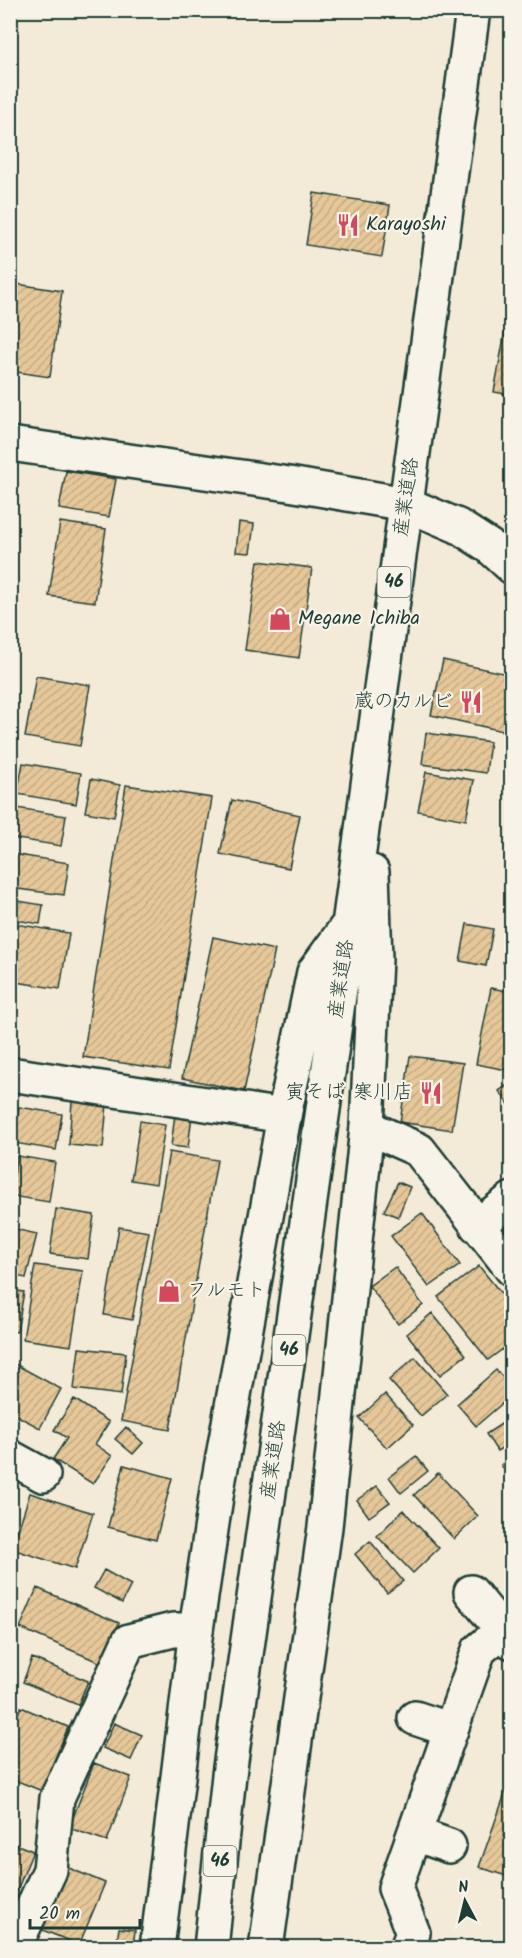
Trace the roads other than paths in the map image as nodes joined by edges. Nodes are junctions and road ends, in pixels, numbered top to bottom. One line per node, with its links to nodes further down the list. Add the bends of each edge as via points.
1 (473, 10): 3 (main road, 産業道路 / 46)
2 (10, 444): 3 (main road)
3 (406, 504): 4 (main road, via 458,526); 5 (main road, 産業道路 / 46)
4 (512, 567)
5 (369, 780): 6 (main road, 産業道路 / 46); 9 (main road, via 375,959)
6 (349, 924): 8 (main road, via 314,972); 24 (main road, 産業道路 / 46, via 229,1775)
7 (10, 1074): 8 (main road)
8 (284, 1116): 16 (main road)
9 (367, 1127): 11 (main road, via 419,1150); 25 (main road, via 325,1527)
10 (512, 1198): 11 (main road)
11 (477, 1226): 12 (main road)
12 (512, 1269)
13 (10, 1457): 14 (main road)
14 (44, 1475)
15 (471, 1592): 17 (main road)
16 (196, 1630): 22 (main road, via 173,1630 129,1641 57,1798 50,1870); 23 (main road)
17 (507, 1636): 19 (main road, via 479,1650)
18 (415, 1718): 19 (main road)
19 (451, 1730): 20 (main road)
20 (415, 1834): 21 (main road); 26 (main road, via 394,1888 413,1933)
21 (449, 1846)
22 (14, 1947)
23 (157, 1947)
24 (212, 1947)
25 (266, 1947)
26 (407, 1947)

